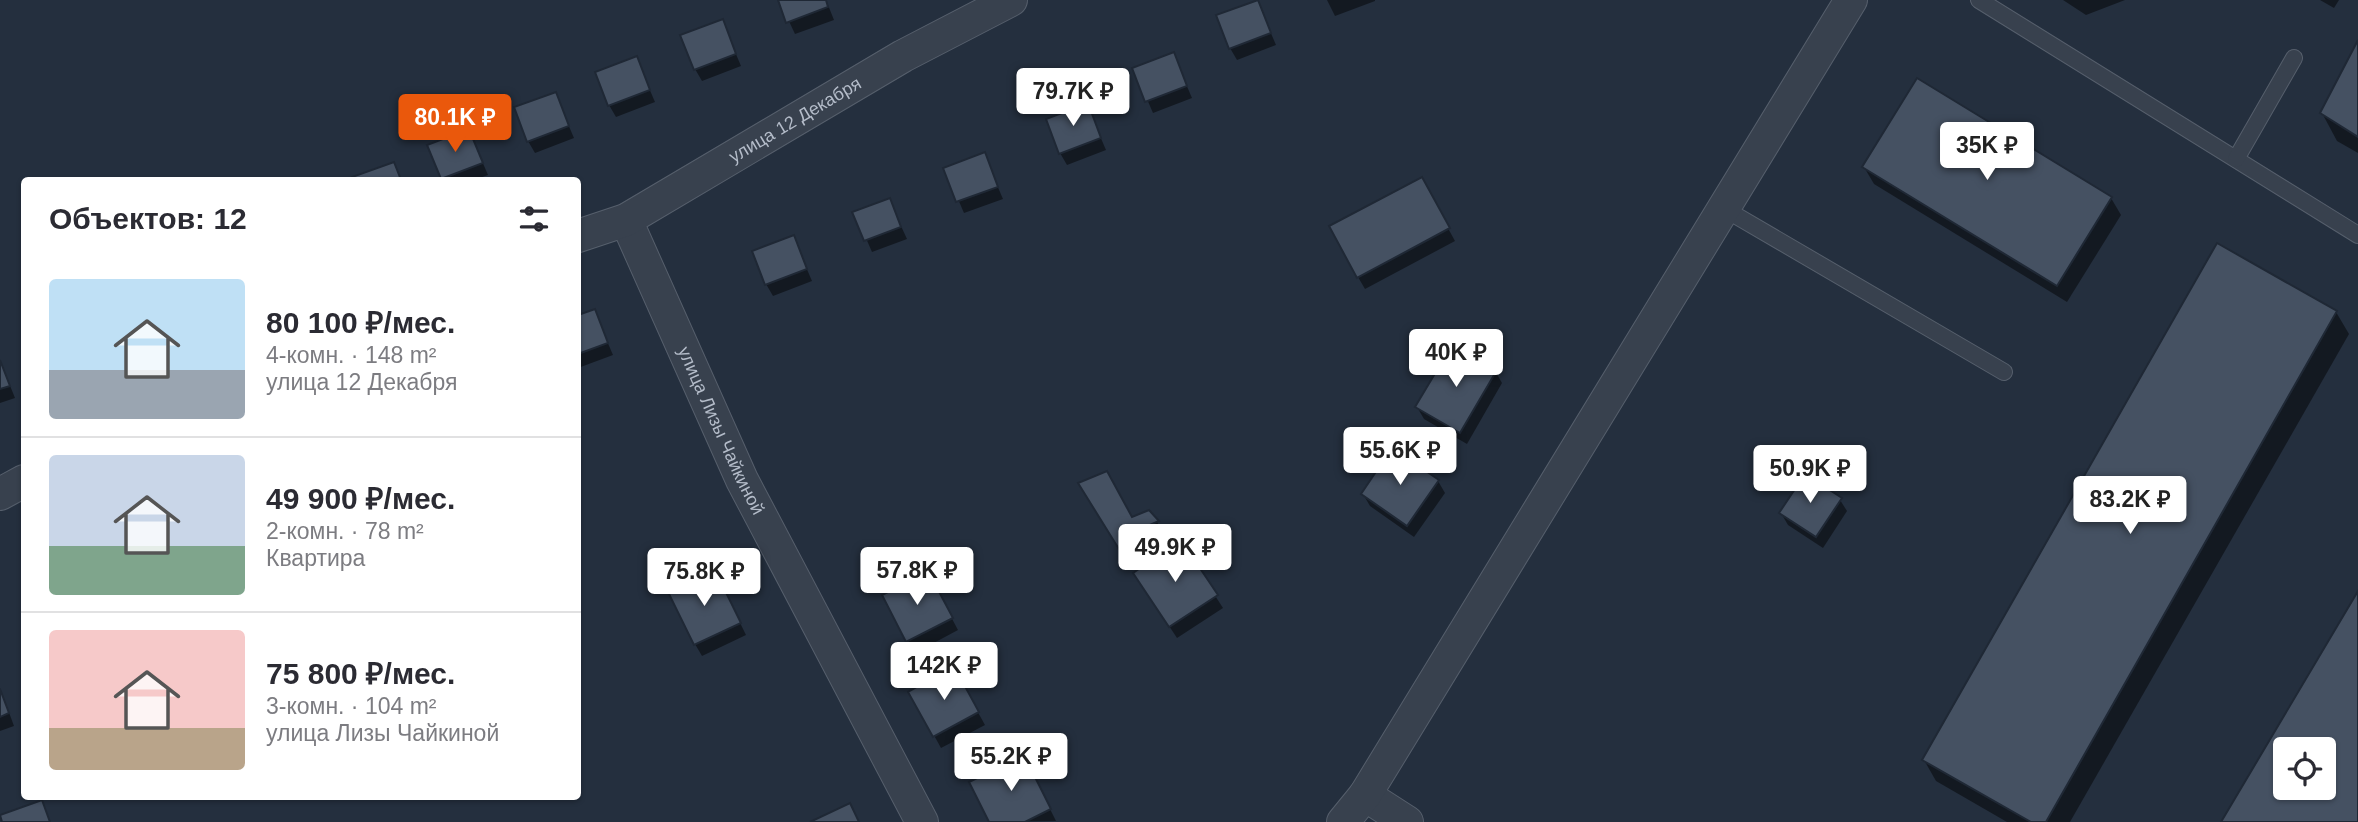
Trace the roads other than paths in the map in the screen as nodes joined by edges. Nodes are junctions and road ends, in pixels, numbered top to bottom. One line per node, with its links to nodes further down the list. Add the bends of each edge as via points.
1 (1011, 0): 7 (street, улица 12 Декабря, via 902,56)
2 (1851, 0): 6 (street)
3 (1979, 0): 5 (lane)
4 (2294, 58): 5 (lane)
5 (2236, 159): 9 (lane)
6 (1723, 208): 10 (lane); 13 (street)
7 (626, 220): 8 (street, улица 12 Декабря); 14 (street, улица Лизы Чайкиной, via 742,480)
8 (581, 235)
9 (2358, 236)
10 (2004, 372)
11 (21, 483): 12 (street)
12 (0, 494)
13 (1365, 795): 15 (street); 16 (street)
14 (922, 822)
15 (1343, 822)
16 (1407, 822)

